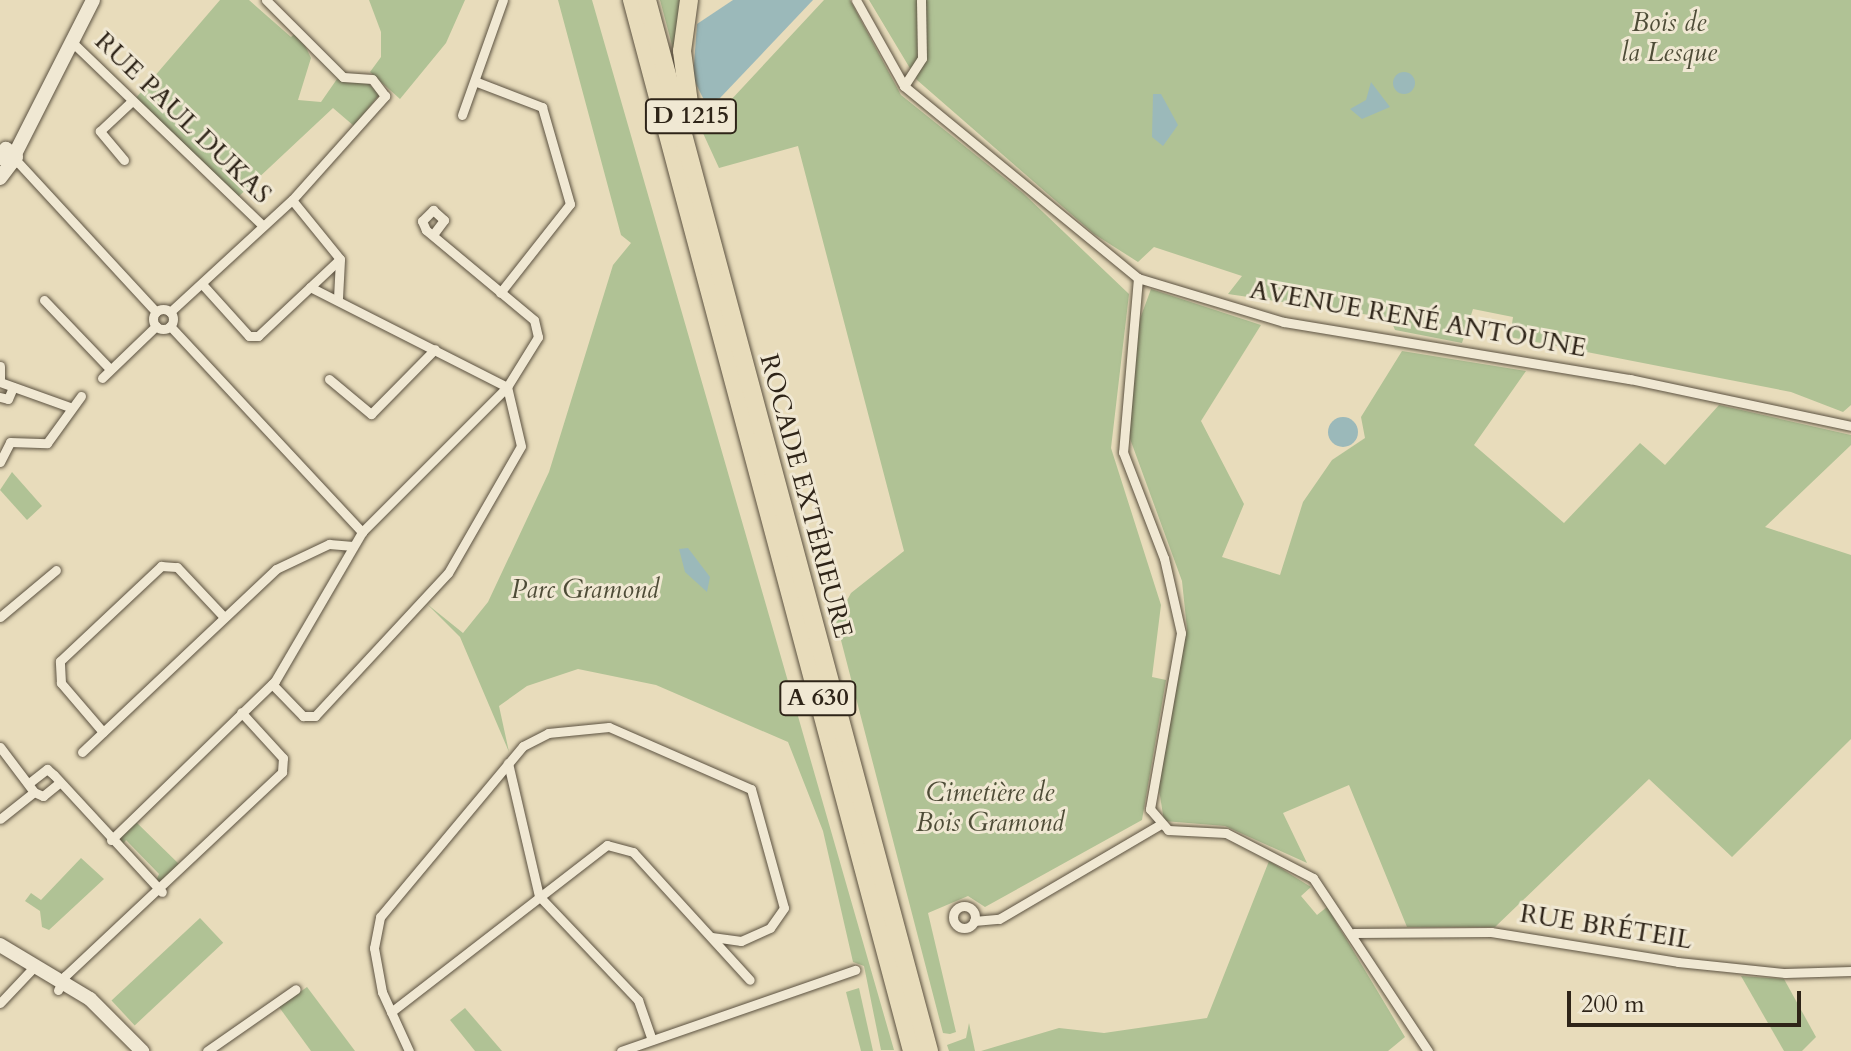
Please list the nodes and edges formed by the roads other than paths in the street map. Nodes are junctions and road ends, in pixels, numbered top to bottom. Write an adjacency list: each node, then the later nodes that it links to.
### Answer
1 (84, 0): 11 (main road)
2 (93, 0): 11 (main road)
3 (266, 0): 20 (street)
4 (503, 0): 12 (street)
5 (619, 0): 14 (highway)
6 (632, 0): 14 (highway, A 630)
7 (647, 0): 22 (highway, ROCADE EXTÉRIEURE / A 630)
8 (689, 0): 22 (highway, D 1215)
9 (856, 0): 13 (street, AVENUE RENÉ ANTOUNE)
10 (921, 0): 13 (street)
11 (68, 40): 15 (street, RUE PAUL DUKAS); 17 (main road)
12 (477, 82): 16 (street); 28 (street)
13 (904, 86): 25 (street, AVENUE RENÉ ANTOUNE)
14 (658, 96): 84 (highway, A 630)
15 (132, 101): 18 (street); 21 (street, RUE PAUL DUKAS)
16 (462, 115)
17 (9, 157): 19 (main road); 31 (street)
18 (124, 160)
19 (0, 178)
20 (292, 200): 21 (street); 24 (street)
21 (263, 226): 26 (street)
22 (709, 231): 85 (highway, ROCADE EXTÉRIEURE / A 630)
23 (435, 232): 28 (street)
24 (340, 259): 27 (street); 29 (street)
25 (1138, 278): 46 (street, AVENUE RENÉ ANTOUNE); 62 (street)
26 (202, 284): 27 (street); 32 (street)
27 (310, 287): 29 (street)
28 (500, 293): 42 (street)
29 (338, 298): 35 (street)
30 (44, 300): 37 (street)
31 (156, 312): 32 (street); 33 (street)
32 (170, 312): 34 (street)
33 (156, 326): 34 (street); 37 (street)
34 (170, 326): 48 (street)
35 (435, 349): 39 (street); 42 (street)
36 (0, 366): 40 (street)
37 (110, 369): 38 (street)
38 (102, 378)
39 (329, 379)
40 (0, 381): 41 (street)
41 (13, 387): 44 (street); 45 (street)
42 (507, 387): 48 (street); 53 (street)
43 (81, 396): 45 (street)
44 (0, 397)
45 (70, 407): 47 (street)
46 (1851, 426)
47 (0, 462)
48 (362, 532): 49 (street)
49 (353, 546): 51 (street); 53 (street)
50 (56, 570): 52 (street)
51 (223, 616): 55 (street); 55 (street)
52 (0, 617)
53 (272, 684): 54 (street)
54 (241, 712): 63 (street); 64 (street)
55 (103, 732): 57 (street)
56 (0, 747): 60 (street)
57 (82, 752)
58 (508, 763): 65 (street); 68 (street); 78 (street)
59 (59, 783): 60 (street); 60 (street); 63 (street)
60 (32, 788): 61 (street)
61 (0, 819)
62 (1159, 825): 66 (street); 67 (street)
63 (111, 840): 64 (street)
64 (162, 892): 75 (street)
65 (539, 896): 68 (street); 78 (street); 79 (street)
66 (974, 921)
67 (1354, 933): 73 (street, RUE BRÉTEIL); 86 (street)
68 (713, 937): 74 (street)
69 (0, 945): 72 (main road)
70 (0, 954): 72 (main road)
71 (855, 970): 79 (street)
72 (30, 971): 75 (main road); 77 (street)
73 (1851, 971)
74 (750, 980)
75 (60, 986): 80 (main road)
76 (296, 989): 81 (street)
77 (0, 1003)
78 (391, 1012): 82 (street)
79 (652, 1040): 83 (street)
80 (140, 1051)
81 (207, 1051)
82 (409, 1051)
83 (621, 1051)
84 (912, 1051)
85 (929, 1051)
86 (1428, 1051)

